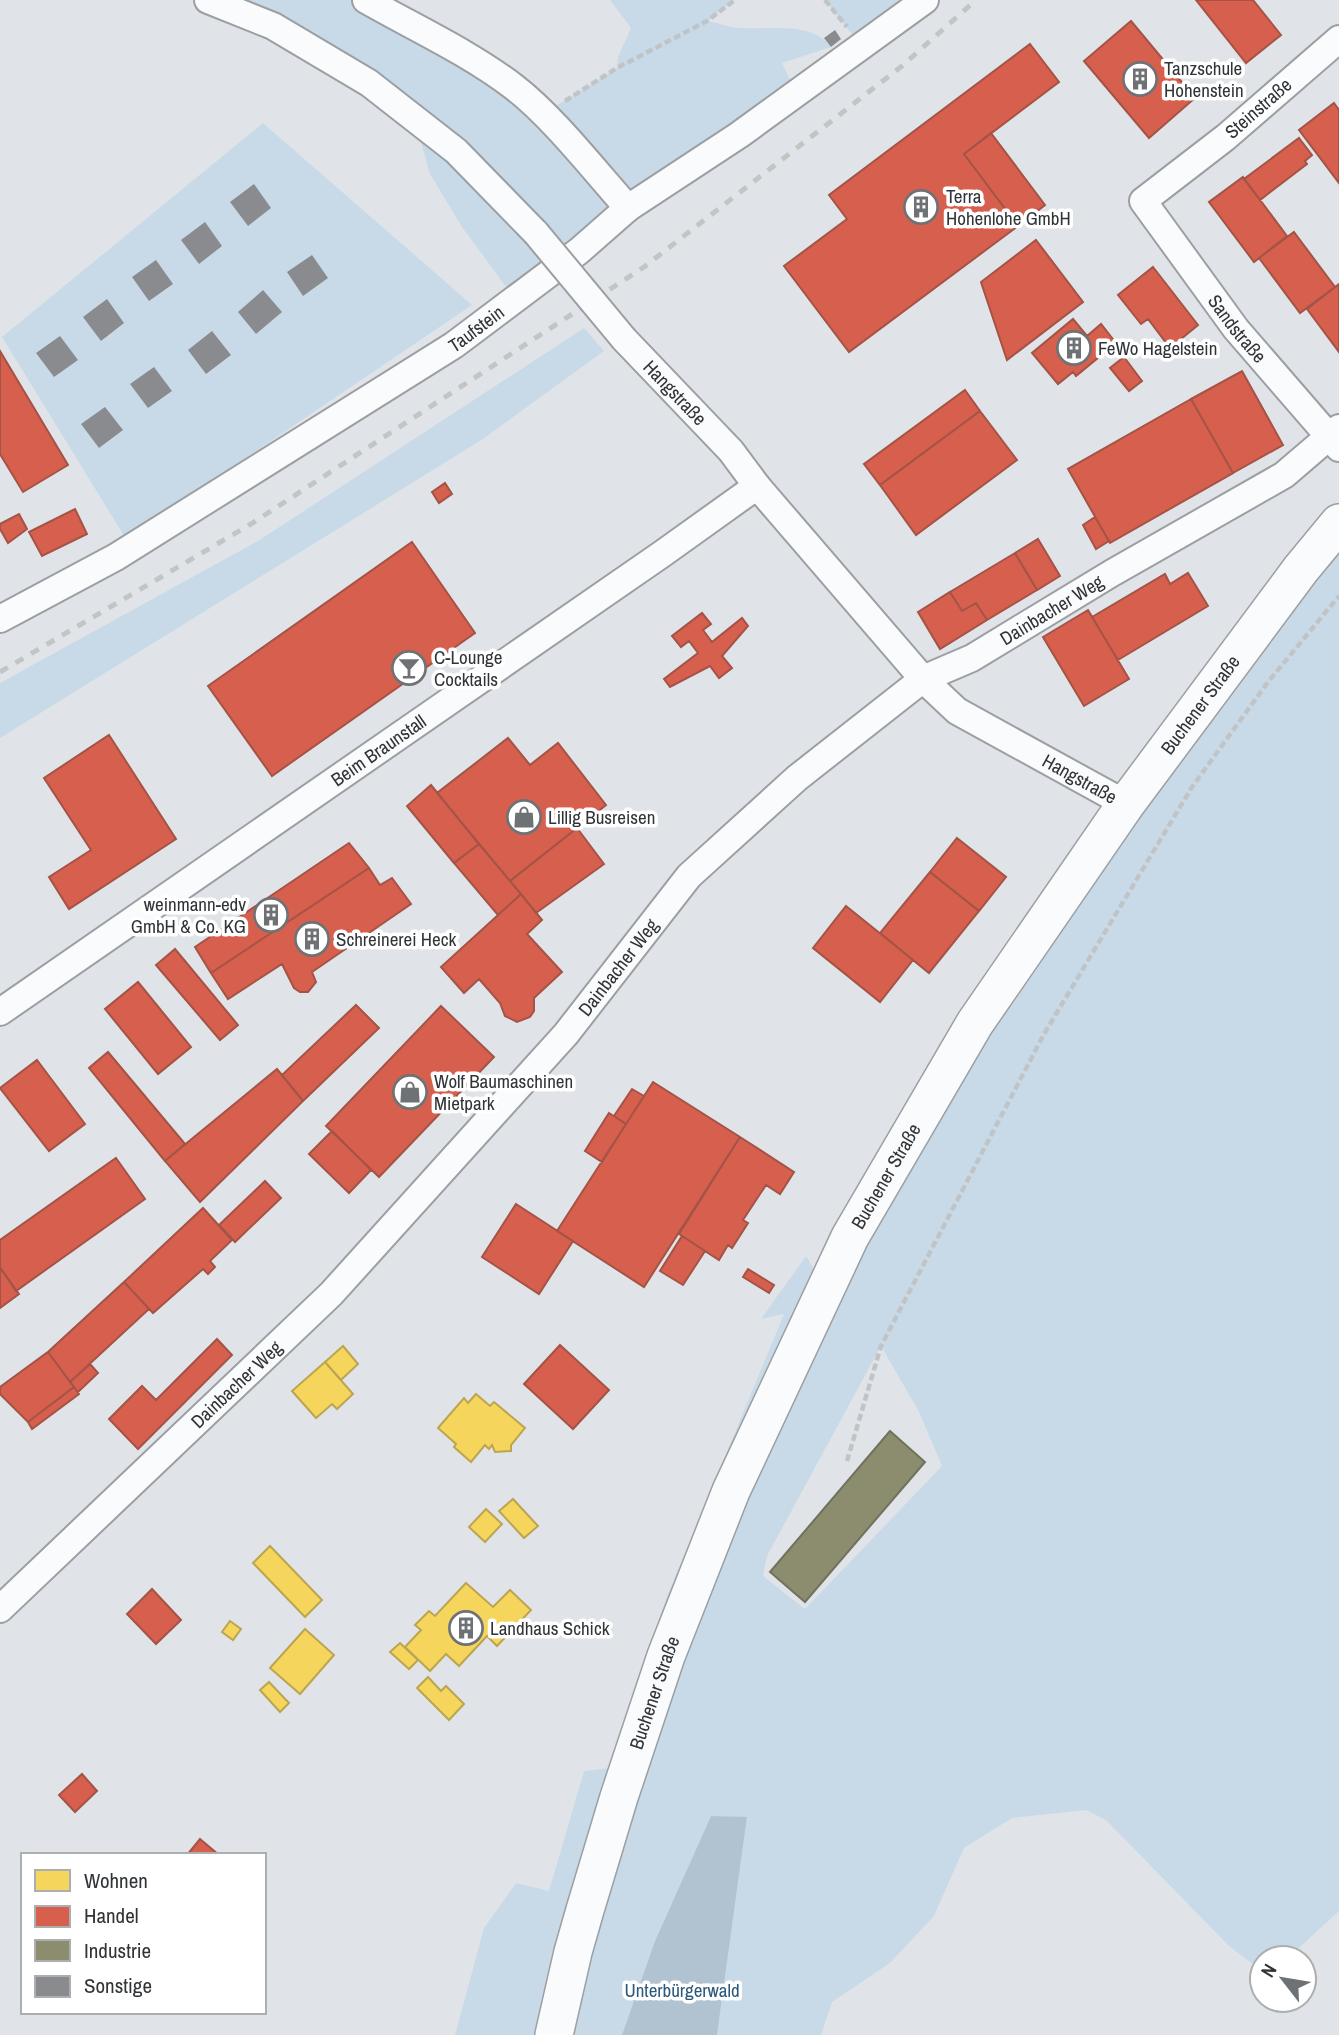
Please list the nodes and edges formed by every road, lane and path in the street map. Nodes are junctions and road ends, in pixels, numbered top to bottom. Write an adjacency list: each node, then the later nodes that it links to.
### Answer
1 (208, 0): 10 (street, Hangstraße, bridge)
2 (366, 0): 6 (street)
3 (735, 0): 6 (path)
4 (925, 0): 8 (street, Taufstein)
5 (1339, 39): 7 (street, Steinstraße)
6 (543, 114): 8 (street)
7 (1143, 201): 9 (street, Sandstraße)
8 (628, 208): 13 (street, Taufstein)
9 (1336, 439): 14 (street, Dainbacher Weg)
10 (757, 486): 14 (street, Hangstraße); 16 (street, Beim Braunstall)
11 (1339, 523): 15 (main road, Buchener Straße)
12 (1339, 596): 17 (path)
13 (0, 619)
14 (923, 679): 15 (street, Hangstraße); 18 (street, Dainbacher Weg)
15 (1126, 804): 19 (main road, Buchener Straße)
16 (0, 1013)
17 (847, 1461)
18 (0, 1609)
19 (554, 2035)

